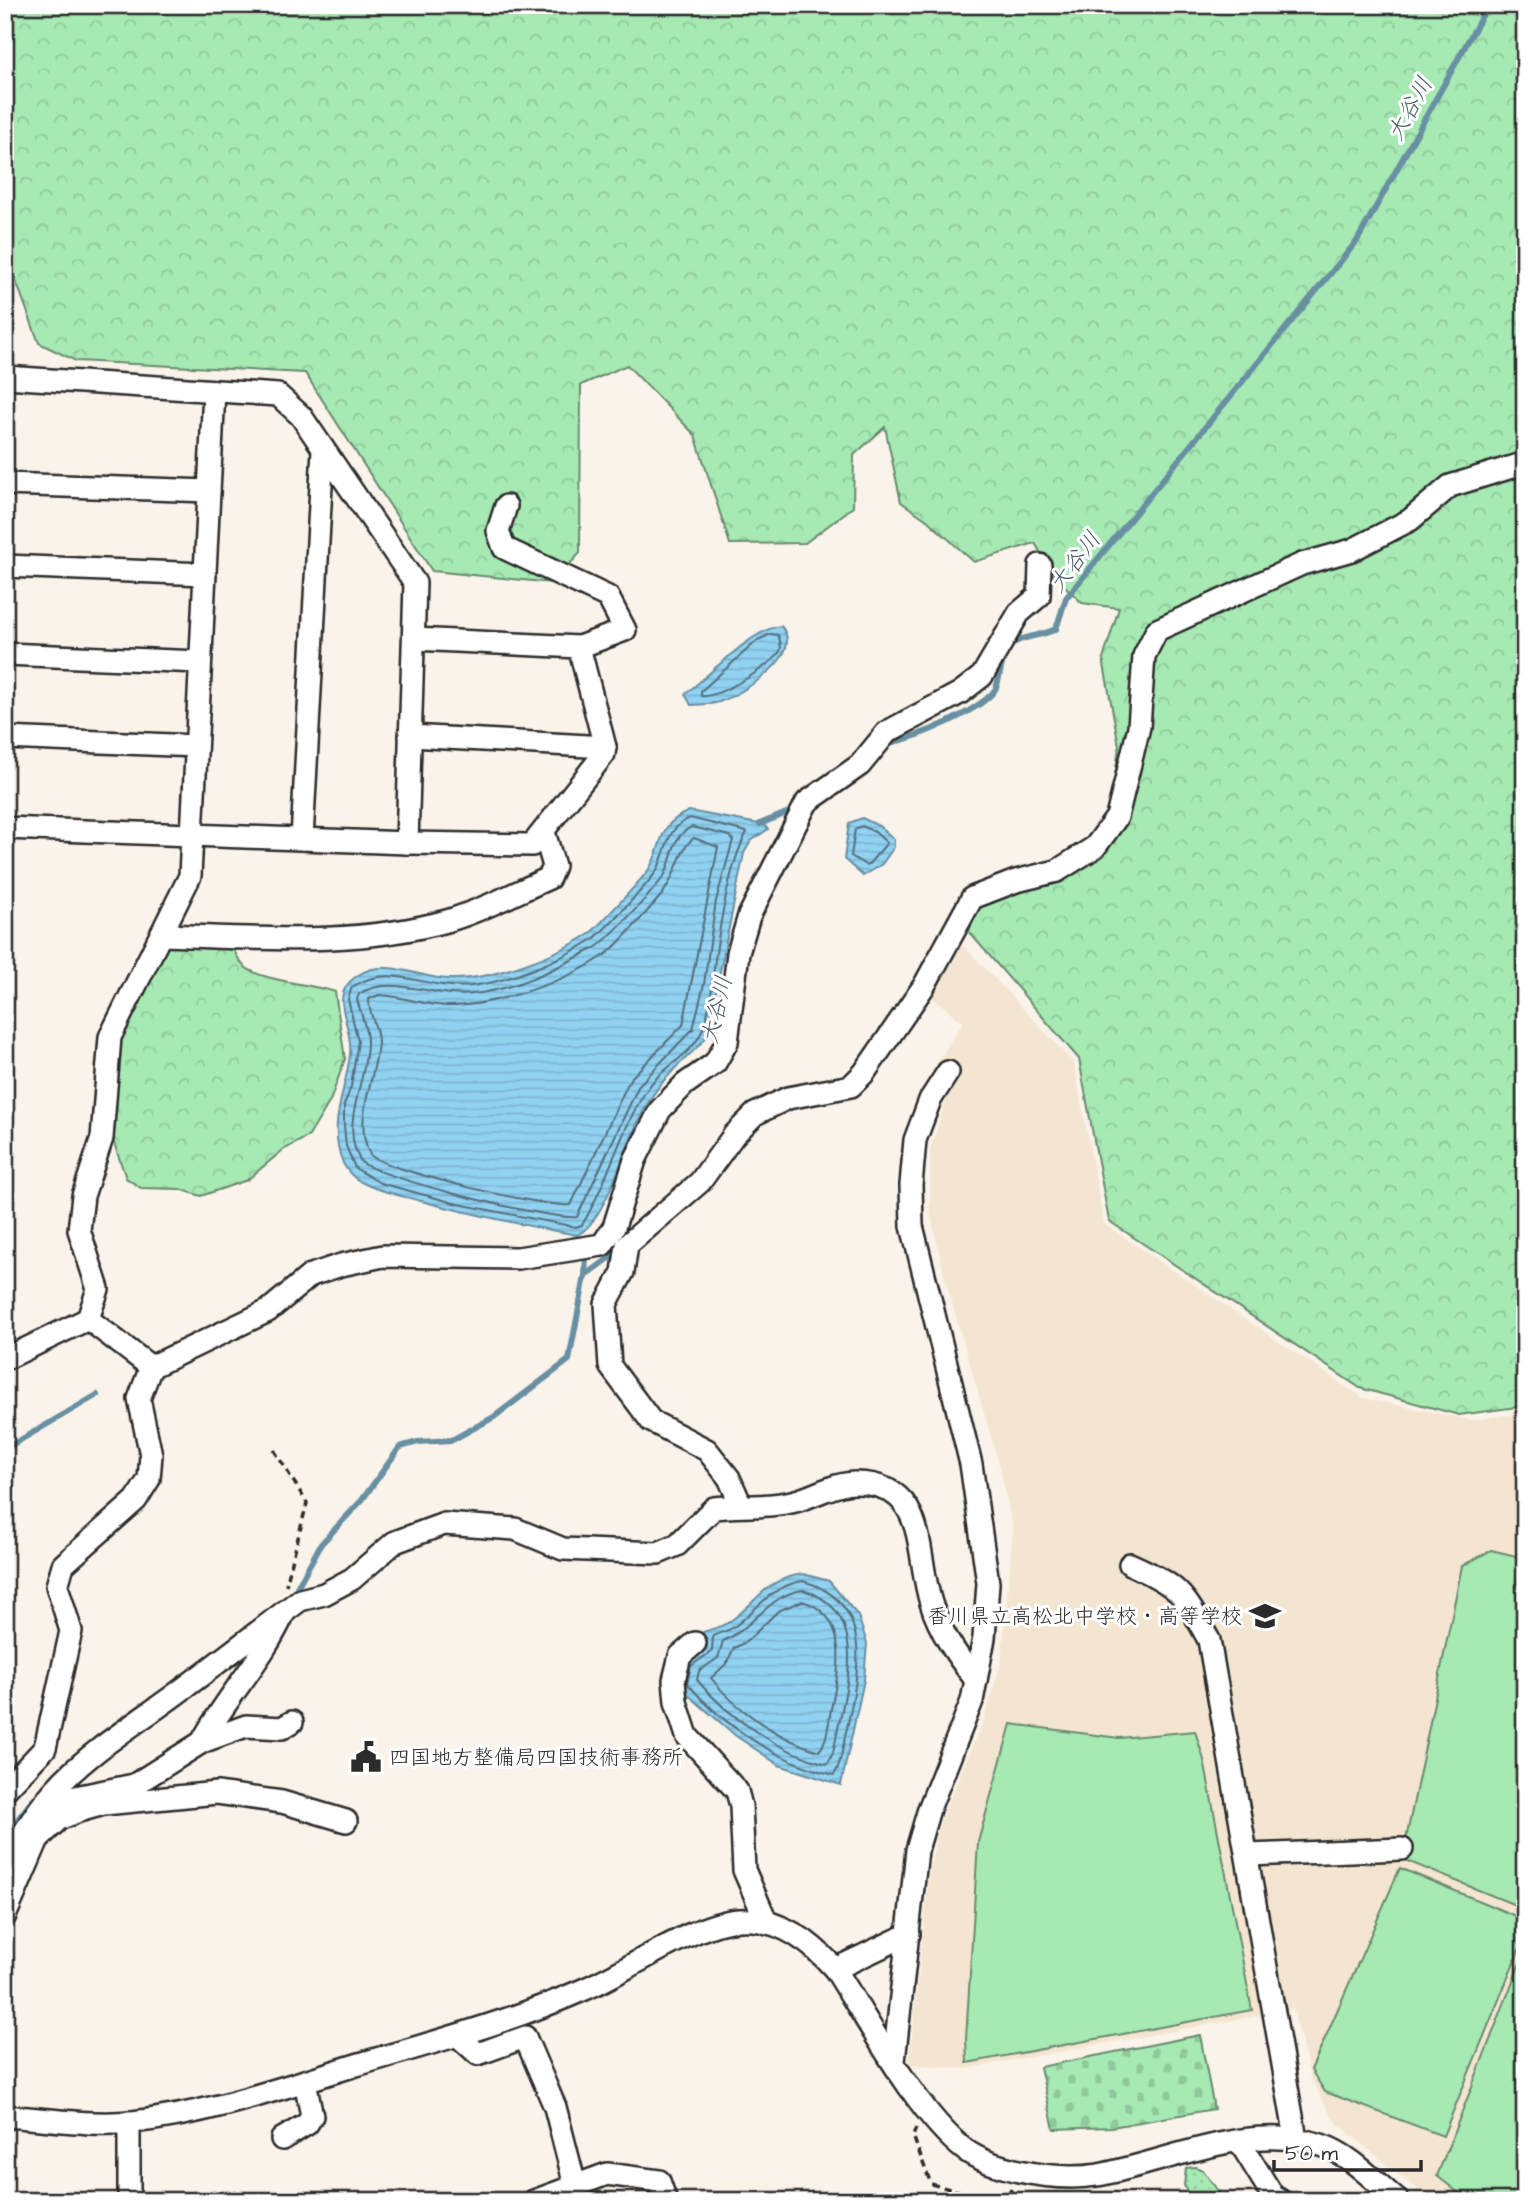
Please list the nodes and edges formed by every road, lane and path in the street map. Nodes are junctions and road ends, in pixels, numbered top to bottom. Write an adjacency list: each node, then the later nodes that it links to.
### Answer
1 (5, 377): 2 (street)
2 (214, 391): 3 (street); 6 (street)
3 (323, 449): 11 (street); 22 (street)
4 (1525, 463): 27 (street)
5 (5, 484): 6 (street)
6 (209, 491): 10 (street)
7 (506, 506): 12 (street)
8 (1040, 565): 26 (street)
9 (5, 566): 10 (street)
10 (205, 574): 14 (street)
11 (414, 639): 12 (street); 15 (street)
12 (579, 648): 18 (street)
13 (5, 654): 14 (street)
14 (200, 662): 17 (street)
15 (410, 736): 18 (street); 23 (street)
16 (5, 738): 17 (street)
17 (196, 746): 21 (street)
18 (605, 747): 20 (street)
19 (5, 828): 21 (street)
20 (544, 832): 23 (street); 24 (street)
21 (192, 835): 22 (street); 24 (street)
22 (302, 839): 23 (street)
23 (407, 843)
24 (160, 935): 28 (street)
25 (948, 1072): 36 (street)
26 (602, 1245): 27 (street); 30 (street)
27 (627, 1245): 32 (street)
28 (88, 1319): 29 (street); 30 (street)
29 (5, 1359)
30 (151, 1367): 39 (street)
31 (274, 1450): 34 (path)
32 (741, 1505): 34 (street); 36 (street)
33 (1130, 1564): 43 (street)
34 (285, 1612): 38 (street); 40 (street)
35 (695, 1643): 46 (street)
36 (976, 1680): 47 (street)
37 (292, 1722): 38 (street)
38 (202, 1742): 40 (street)
39 (5, 1790)
40 (33, 1816): 44 (street)
41 (346, 1821): 44 (street)
42 (1402, 1849): 43 (street)
43 (1248, 1855): 56 (street)
44 (10, 1878): 45 (street)
45 (5, 1916)
46 (767, 1923): 48 (street); 49 (street)
47 (909, 1934): 48 (street); 50 (street)
48 (835, 1969): 50 (street)
49 (458, 2036): 51 (street); 58 (street)
50 (894, 2061): 57 (street)
51 (305, 2081): 53 (street); 55 (street)
52 (5, 2116): 53 (street)
53 (129, 2122): 60 (street)
54 (922, 2123): 63 (path)
55 (282, 2139)
56 (1296, 2139): 57 (street); 64 (street)
57 (1239, 2141): 59 (street)
58 (575, 2185): 61 (street); 62 (street)
59 (1280, 2200)
60 (129, 2201)
61 (534, 2201)
62 (666, 2201)
63 (995, 2201)
64 (1398, 2201)

